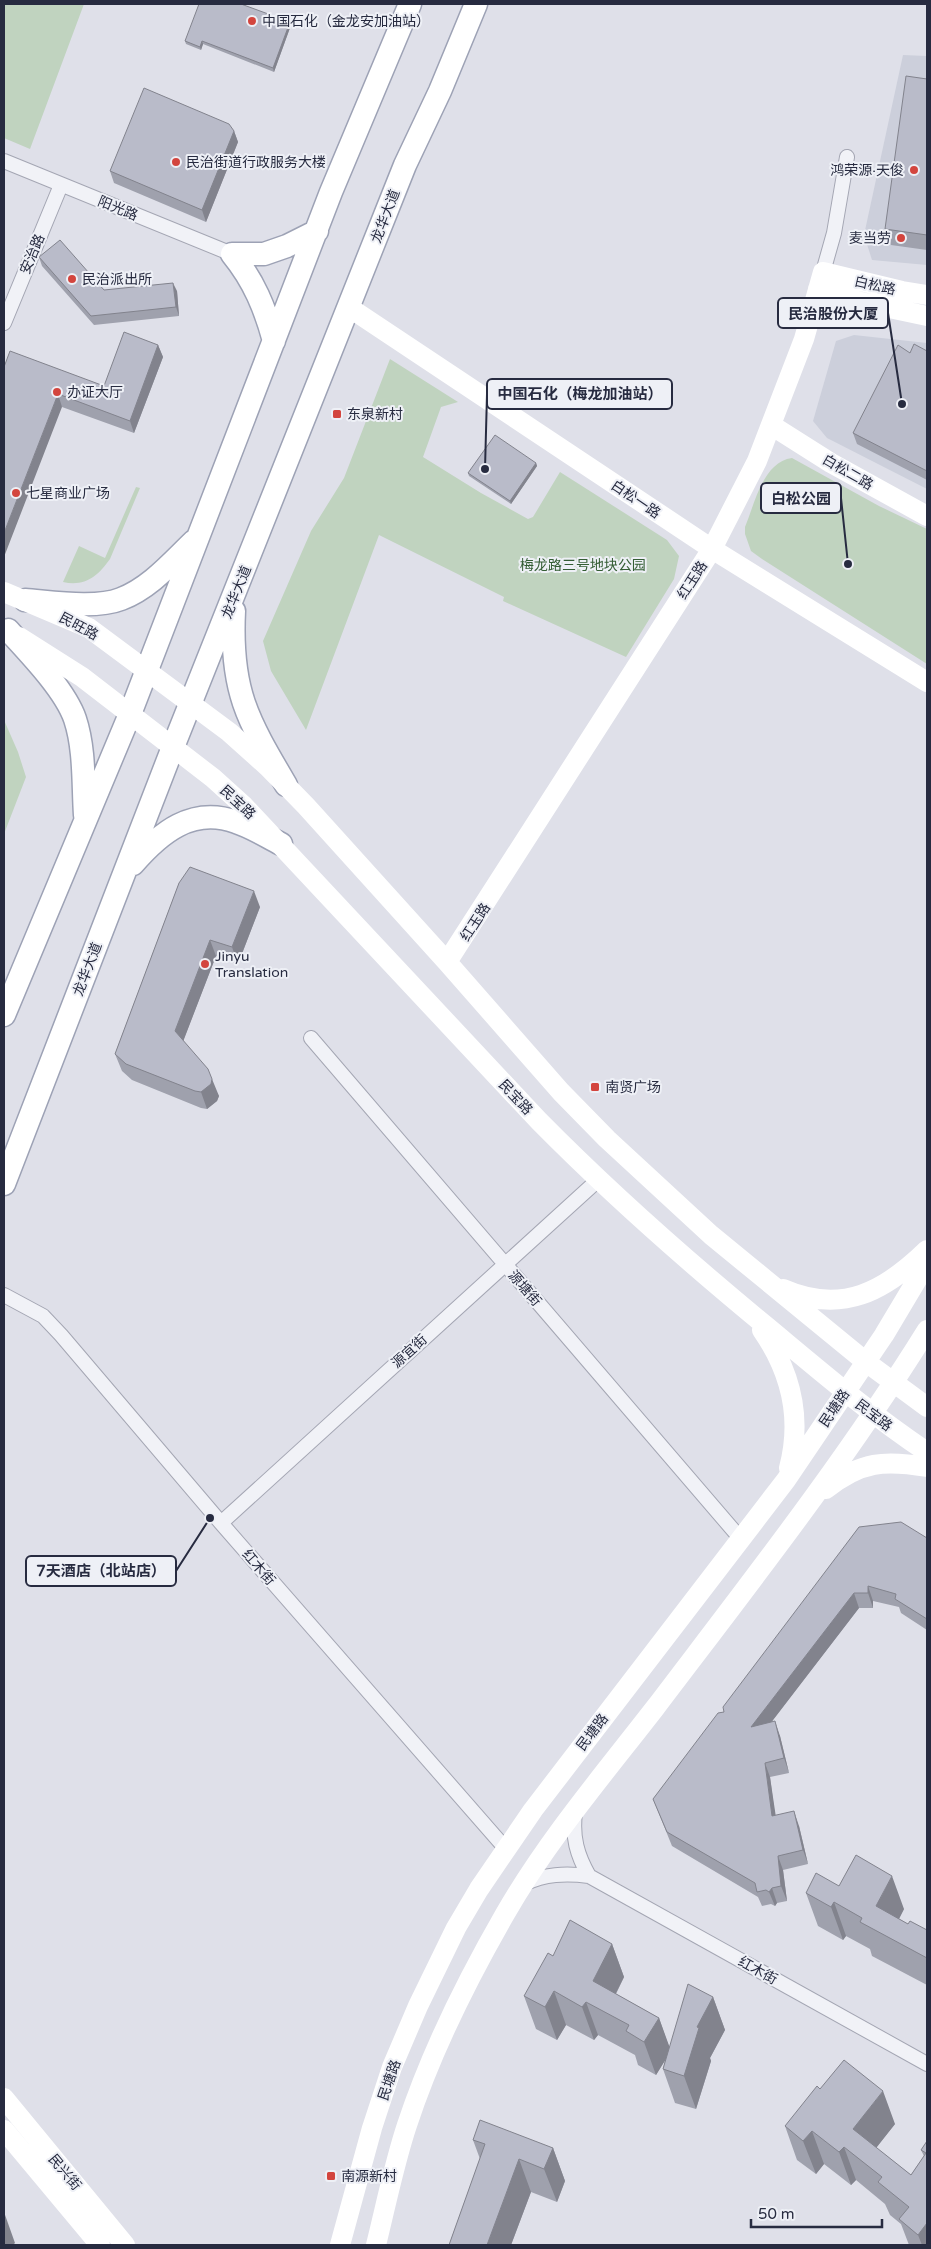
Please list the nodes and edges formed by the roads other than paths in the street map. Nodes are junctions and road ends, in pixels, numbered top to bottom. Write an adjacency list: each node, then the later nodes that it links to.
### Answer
1 (410, 4): 6 (main road)
2 (476, 4): 10 (main road, 龙华大道)
3 (847, 157): 8 (street, 红玉路)
4 (4, 161): 5 (street, 阳光路)
5 (61, 185): 7 (street, 阳光路); 12 (street, 安治路)
6 (317, 230): 7 (main road); 13 (main road)
7 (232, 254): 13 (main road)
8 (821, 281): 9 (main road, 白松路); 11 (main road, 白松路); 14 (main road, 红玉路)
9 (927, 295)
10 (350, 308): 17 (main road, 白松一路); 19 (main road, 龙华大道)
11 (927, 316)
12 (4, 323)
13 (274, 341): 16 (main road)
14 (771, 425): 15 (main road, 白松二路); 17 (main road, 红玉路)
15 (927, 516)
16 (198, 537): 20 (main road); 22 (main road)
17 (712, 549): 23 (main road, 白松一路); 31 (main road, 红玉路)
18 (4, 592): 20 (main road, 民旺路)
19 (235, 596): 24 (main road, 龙华大道); 27 (main road)
20 (25, 600): 22 (main road, 民旺路)
21 (6, 630): 25 (main road); 28 (main road)
22 (147, 672): 24 (main road); 25 (main road)
23 (927, 682)
24 (191, 705): 26 (main road, 龙华大道); 27 (main road)
25 (130, 714): 26 (main road, 民宝路); 28 (main road)
26 (173, 747): 29 (main road, 民宝路); 30 (main road, 龙华大道)
27 (286, 785): 31 (main road)
28 (85, 822): 32 (main road)
29 (281, 844): 30 (main road); 34 (main road, 民宝路)
30 (123, 876): 35 (main road, 龙华大道)
31 (448, 962): 39 (main road)
32 (4, 1015)
33 (311, 1038): 38 (street, 源塘街)
34 (598, 1180): 38 (street, 源宜街); 41 (main road, 民宝路)
35 (4, 1184)
36 (927, 1250): 39 (main road)
37 (927, 1263): 43 (main road, 民塘路)
38 (505, 1264): 52 (street, 源宜街); 53 (street, 源塘街)
39 (770, 1284): 43 (main road)
40 (4, 1295): 52 (street, 红木街)
41 (751, 1314): 45 (main road, 民宝路); 50 (main road)
42 (927, 1330): 44 (main road)
43 (866, 1362): 44 (main road); 45 (main road, 民塘路)
44 (894, 1383): 46 (main road); 47 (main road)
45 (844, 1393): 47 (main road, 民宝路); 50 (main road, 民塘路)
46 (927, 1407)
47 (872, 1414): 48 (main road, 民宝路); 51 (main road)
48 (927, 1452)
49 (927, 1467): 51 (main road)
50 (786, 1480): 53 (main road, 民塘路)
51 (813, 1500): 54 (main road)
52 (221, 1523): 55 (street, 红木街)
53 (740, 1538): 55 (main road, 民塘路)
54 (575, 1811): 56 (street); 57 (main road)
55 (506, 1849): 63 (main road, 民塘路)
56 (589, 1876): 57 (street, 红木街); 58 (street, 红木街)
57 (522, 1885): 64 (main road)
58 (927, 2064)
59 (4, 2098): 62 (main road, 民兴街)
60 (4, 2130): 61 (main road, 民兴街)
61 (100, 2245)
62 (126, 2245)
63 (340, 2245)
64 (376, 2245)

